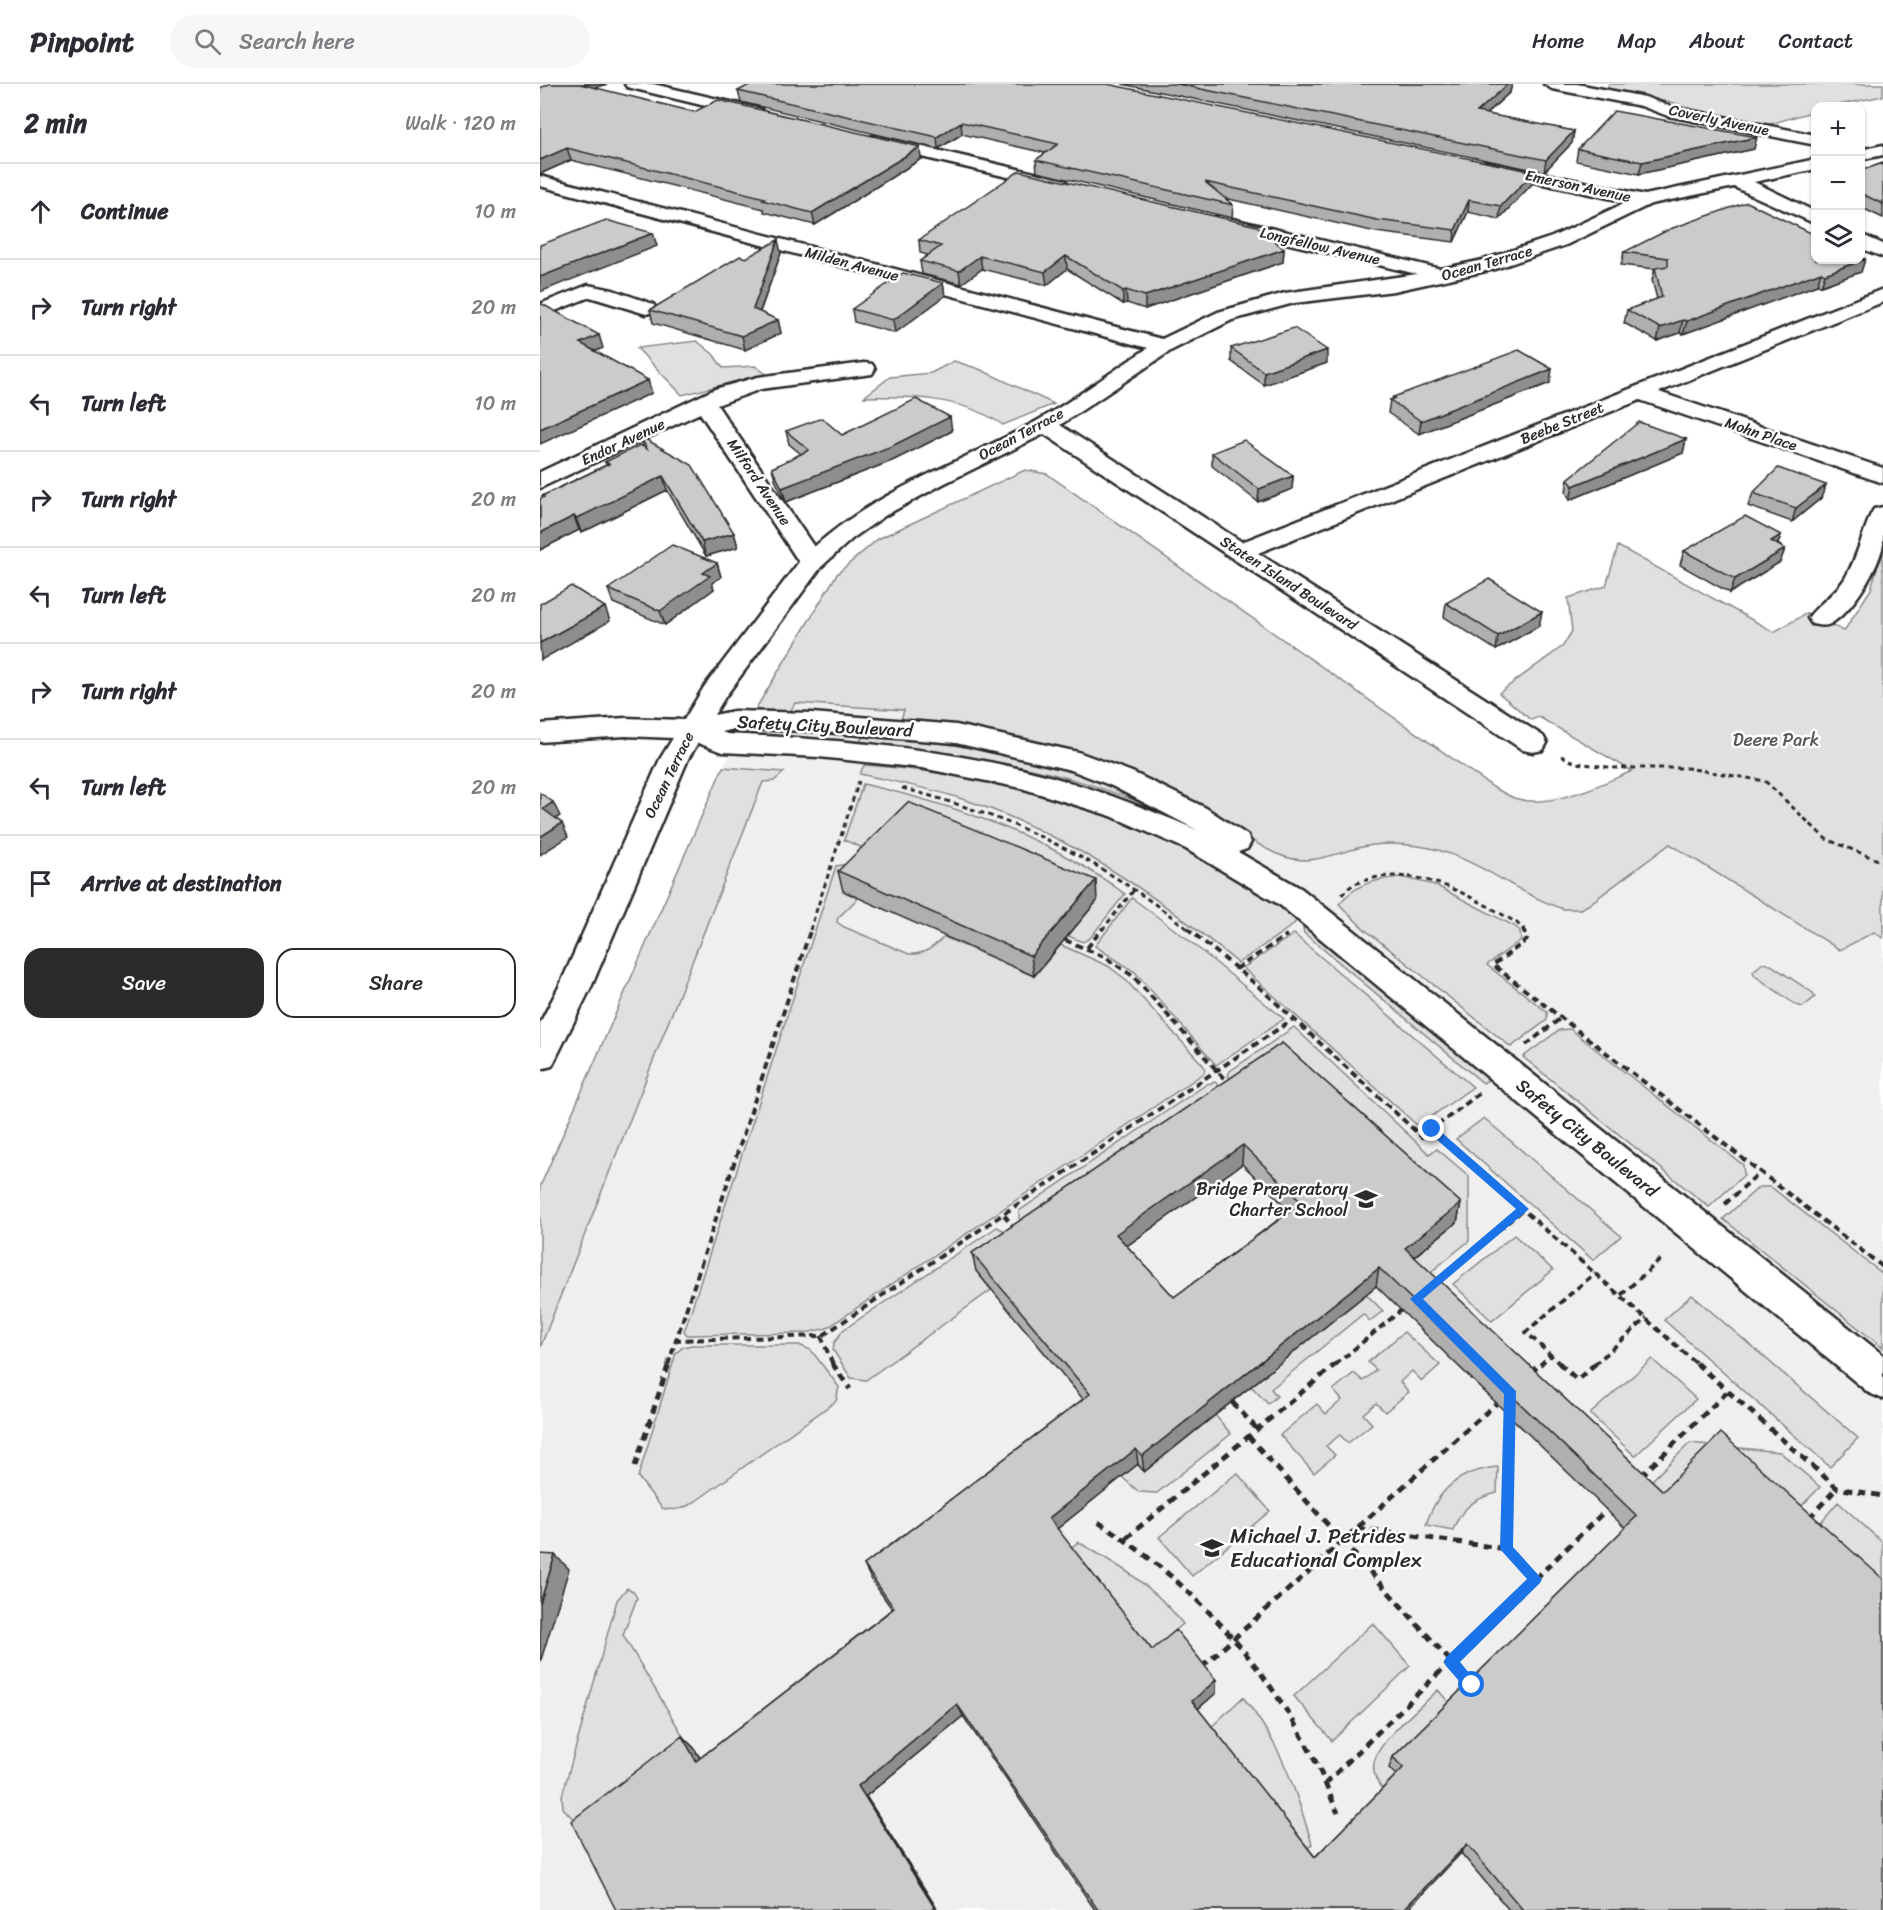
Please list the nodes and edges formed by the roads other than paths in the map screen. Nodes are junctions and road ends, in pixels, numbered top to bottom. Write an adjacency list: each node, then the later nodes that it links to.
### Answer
1 (633, 84): 3 (street)
2 (1552, 84): 5 (street, Coverly Avenue)
3 (773, 117)
4 (854, 136): 10 (street)
5 (1811, 139)
6 (1467, 163): 11 (street, Emerson Avenue)
7 (1811, 165): 9 (street, Ocean Terrace)
8 (540, 181): 20 (street, Milden Avenue)
9 (1737, 181): 11 (street, Ocean Terrace); 12 (street)
10 (1076, 188)
11 (1646, 201): 16 (street, Ocean Terrace)
12 (1811, 217)
13 (1204, 219): 16 (street, Longfellow Avenue)
14 (1865, 242): 15 (street)
15 (1883, 250)
16 (1446, 276): 20 (street, Ocean Terrace)
17 (1883, 295): 22 (street, Beebe Street)
18 (646, 308): 19 (street)
19 (540, 311)
20 (1165, 346): 24 (street, Ocean Terrace)
21 (864, 369): 23 (street)
22 (1638, 392): 25 (street, Mohn Place); 28 (street, Beebe Street)
23 (705, 404): 26 (street, Endor Avenue); 29 (street, Milford Avenue)
24 (1045, 425): 28 (street, Staten Island Boulevard); 29 (street, Ocean Terrace)
25 (1883, 476)
26 (540, 481)
27 (1883, 513): 30 (street)
28 (1241, 551): 33 (street, Staten Island Boulevard)
29 (812, 562): 31 (street, Ocean Terrace)
30 (1821, 618)
31 (692, 729): 32 (street); 34 (street, Ocean Terrace); 35 (street, Safety City Boulevard)
32 (540, 733)
33 (1533, 743)
34 (540, 1056)
35 (1883, 1380)

